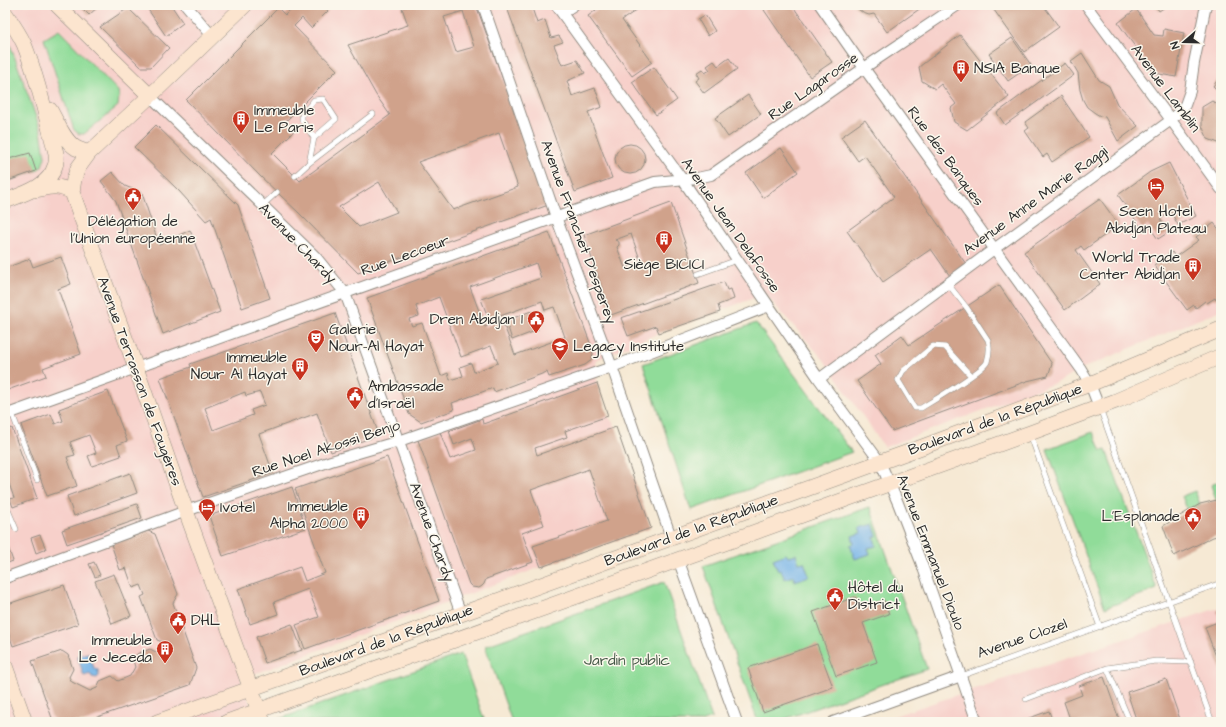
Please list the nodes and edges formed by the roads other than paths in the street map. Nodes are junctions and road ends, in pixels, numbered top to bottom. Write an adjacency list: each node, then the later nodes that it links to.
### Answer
1 (57, 5): 15 (main road, Avenue Chardy)
2 (186, 5): 12 (street)
3 (245, 5): 12 (main road)
4 (483, 5): 29 (street, Avenue Franchet D'esperey)
5 (574, 5): 10 (street)
6 (820, 5): 13 (street, Rue des Banques)
7 (958, 5): 13 (street, Rue Lagarosse)
8 (1086, 5): 17 (street, Avenue Lamblin)
9 (1206, 5): 17 (street, Avenue Anne Marie Raggi)
10 (559, 9): 22 (street, Avenue Jean Delafosse)
11 (5, 13): 14 (main road)
12 (212, 37): 15 (main road)
13 (864, 68): 22 (street, Rue Lagarosse); 30 (street, Rue des Banques)
14 (37, 84): 19 (main road); 24 (main road)
15 (150, 96): 19 (main road); 28 (street, Avenue Chardy)
16 (373, 114): 20 (lane)
17 (1171, 120): 23 (street, Avenue Lamblin); 30 (street, Avenue Anne Marie Raggi)
18 (314, 138): 18 (lane); 20 (lane)
19 (89, 153): 25 (main road)
20 (309, 163): 21 (lane)
21 (295, 176)
22 (682, 179): 29 (street, Rue Lecoeur); 31 (street, Avenue Jean Delafosse)
23 (1221, 189)
24 (31, 191): 25 (main road); 27 (main road)
25 (72, 192): 39 (main road, Avenue Terrasson de Fougères)
26 (277, 192): 28 (lane)
27 (5, 201)
28 (263, 205): 34 (street, Avenue Chardy)
29 (556, 217): 34 (street, Rue Lecoeur); 38 (street, Avenue Franchet D'esperey)
30 (994, 248): 33 (street, Avenue Anne Marie Raggi); 42 (street, Rue des Banques)
31 (737, 260): 32 (lane); 35 (street, Avenue Jean Delafosse)
32 (698, 274)
33 (948, 284): 40 (lane); 41 (street, Avenue Anne Marie Raggi)
34 (345, 293): 39 (street, Rue Lecoeur); 46 (street, Avenue Chardy)
35 (769, 306): 38 (street, Rue Noel Akossi Benjo); 41 (street, Avenue Jean Delafosse)
36 (1221, 329): 42 (main road, Boulevard de la République)
37 (1221, 356): 43 (main road, Boulevard de la République)
38 (612, 366): 46 (street, Rue Noel Akossi Benjo); 53 (street, Avenue Franchet D'esperey)
39 (136, 368): 44 (street, Rue Lecoeur); 51 (main road, Avenue Terrasson de Fougères)
40 (971, 376): 40 (lane)
41 (820, 379): 47 (street, Avenue Jean Delafosse)
42 (1090, 384): 43 (street, Rue des Banques); 47 (main road, Boulevard de la République)
43 (1099, 407): 45 (main road, Boulevard de la République); 57 (lane)
44 (8, 414): 48 (lane)
45 (1030, 433): 49 (main road, Boulevard de la République); 59 (lane)
46 (399, 441): 51 (street, Rue Noel Akossi Benjo); 58 (street, Avenue Chardy)
47 (880, 462): 49 (street, Avenue Emmanuel Dioulo); 53 (main road, Boulevard de la République)
48 (37, 480)
49 (889, 483): 54 (main road, Boulevard de la République); 63 (street, Avenue Emmanuel Dioulo)
50 (5, 503): 52 (lane)
51 (186, 511): 55 (street, Rue Noel Akossi Benjo); 64 (main road, Avenue Terrasson de Fougères)
52 (16, 529)
53 (671, 537): 54 (main road); 58 (main road, Boulevard de la République)
54 (678, 559): 66 (main road, Boulevard de la République); 70 (street)
55 (5, 578)
56 (1221, 583): 57 (lane, Avenue Clozel)
57 (1169, 601): 59 (lane, Avenue Clozel); 60 (lane)
58 (461, 614): 64 (main road, Boulevard de la République)
59 (1100, 627): 63 (lane, Avenue Clozel)
60 (1191, 662): 62 (lane); 74 (lane)
61 (5, 666): 67 (main road)
62 (1107, 668): 65 (lane); 73 (lane)
63 (961, 676): 71 (street, Avenue Clozel); 72 (street, Avenue Emmanuel Dioulo)
64 (250, 688): 66 (main road, Avenue Terrasson de Fougères); 68 (main road, Boulevard de la République)
65 (1026, 699)
66 (261, 716): 69 (main road, Boulevard de la République)
67 (25, 722)
68 (157, 722)
69 (227, 722)
70 (737, 722)
71 (833, 722)
72 (977, 722)
73 (1130, 722)
74 (1212, 722)

